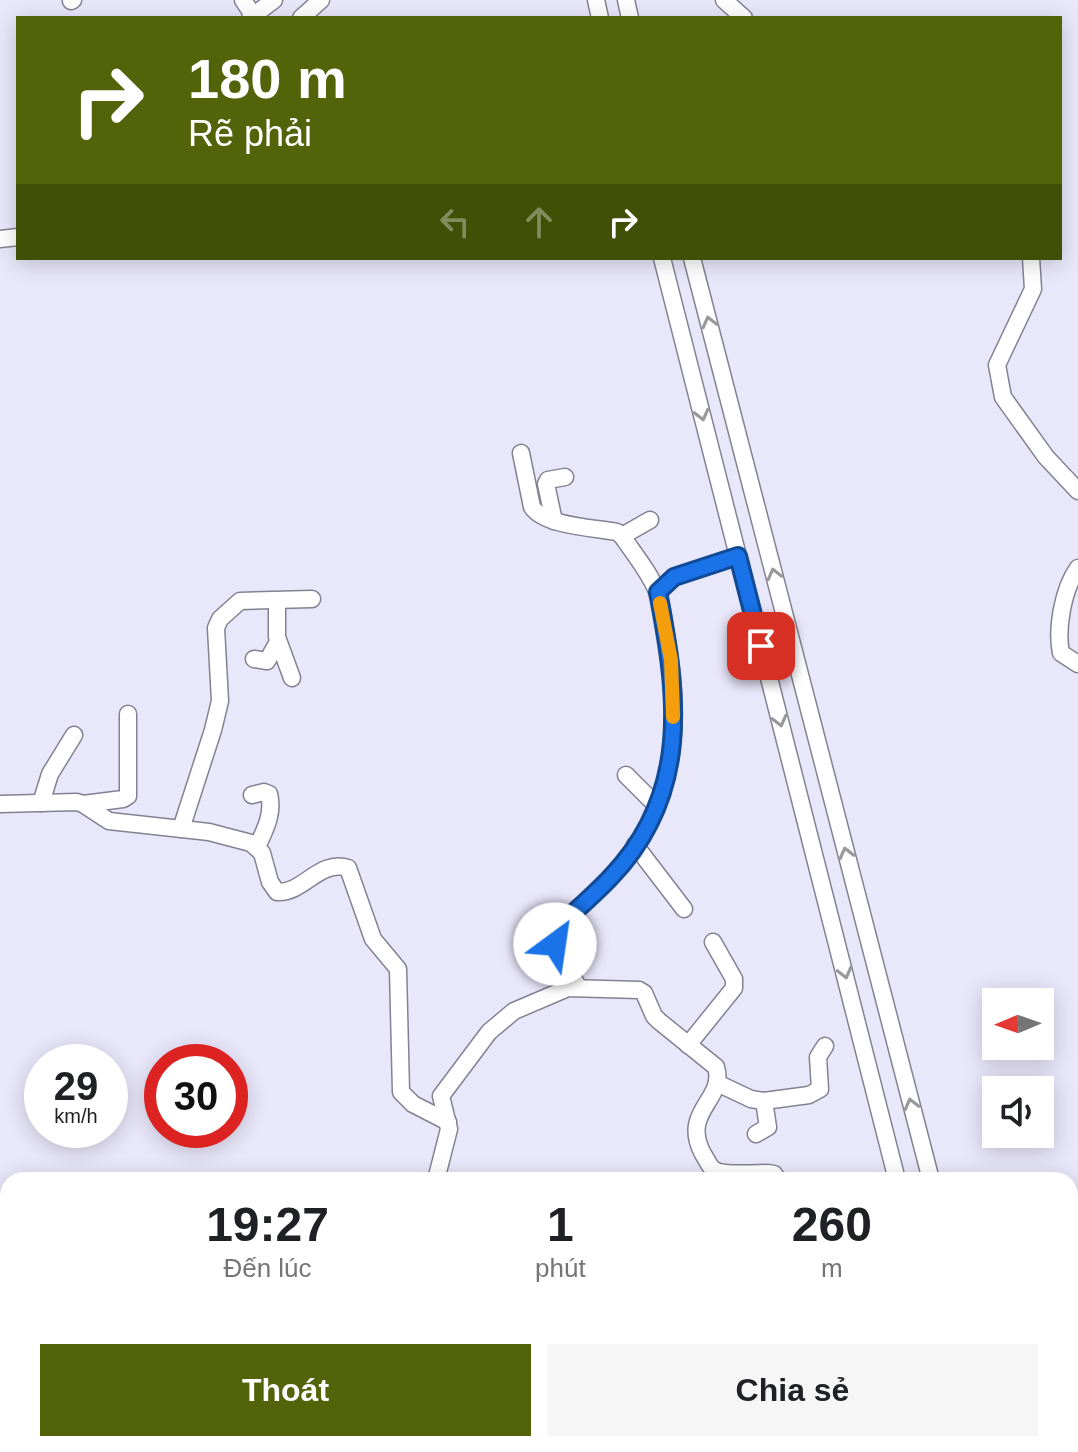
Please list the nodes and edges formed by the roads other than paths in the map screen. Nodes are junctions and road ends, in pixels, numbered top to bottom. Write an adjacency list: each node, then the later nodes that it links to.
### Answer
1 (274, 0): 4 (street)
2 (321, 0): 5 (street)
3 (724, 0): 6 (street)
4 (252, 16)
5 (303, 16)
6 (742, 16)
7 (663, 260): 16 (street, one-way to 16)
8 (693, 260): 48 (street, one-way to 8)
9 (1031, 260): 12 (street)
10 (521, 453): 14 (street)
11 (565, 477): 14 (street)
12 (1078, 491)
13 (650, 520): 15 (street)
14 (554, 521): 15 (street)
15 (622, 536): 18 (street)
16 (738, 556): 18 (street); 47 (street, one-way to 47)
17 (1078, 568): 23 (street)
18 (658, 592): 32 (street)
19 (312, 599): 20 (street)
20 (277, 602): 21 (street); 33 (street)
21 (278, 642): 22 (street); 24 (street)
22 (254, 659)
23 (1078, 664)
24 (292, 678)
25 (128, 714): 31 (street)
26 (74, 735): 29 (street)
27 (626, 775): 32 (street)
28 (252, 795): 35 (street)
29 (41, 803): 30 (street); 31 (street)
30 (0, 804)
31 (83, 804): 33 (street)
32 (657, 806): 34 (street)
33 (181, 829): 35 (street)
34 (635, 845): 36 (street); 38 (street)
35 (257, 847): 43 (street)
36 (684, 909)
37 (713, 942): 39 (street)
38 (578, 987): 39 (street); 43 (street)
39 (688, 1045): 41 (street)
40 (825, 1046): 42 (street)
41 (717, 1083): 42 (street); 46 (street)
42 (764, 1101): 44 (street)
43 (448, 1122): 45 (street)
44 (756, 1134)
45 (438, 1172)
46 (720, 1172)
47 (895, 1172)
48 (929, 1172)

